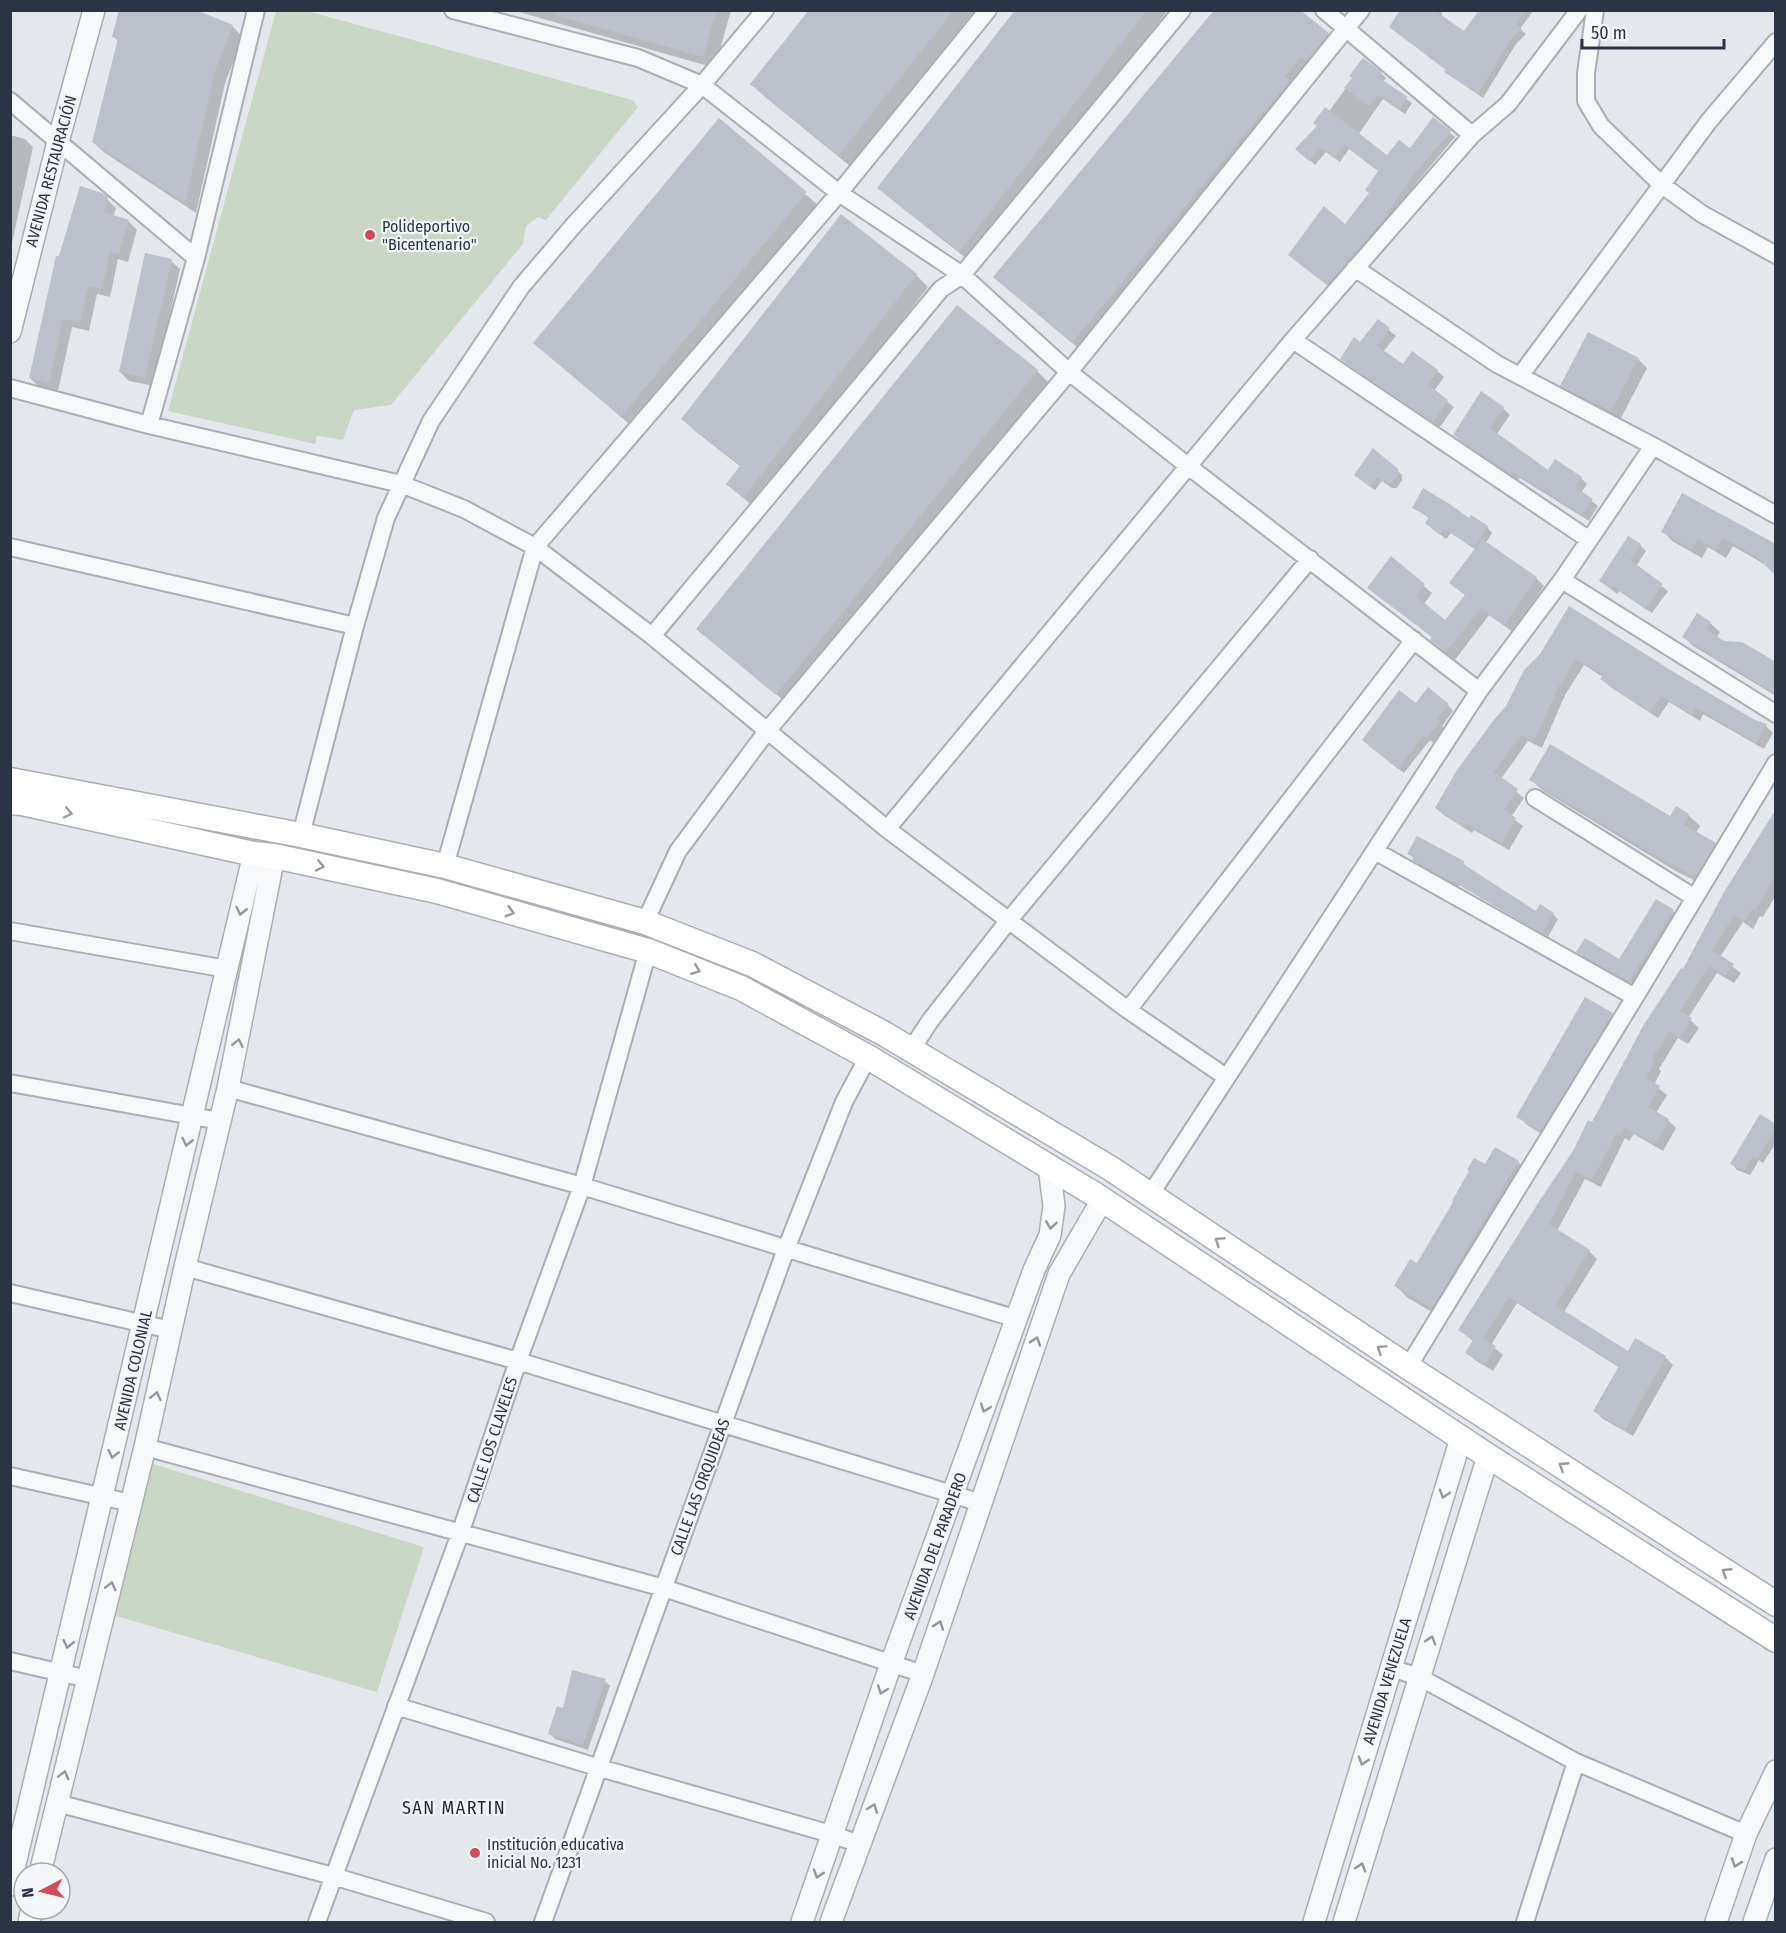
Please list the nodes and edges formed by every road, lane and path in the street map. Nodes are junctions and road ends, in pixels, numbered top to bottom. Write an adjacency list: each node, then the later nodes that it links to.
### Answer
1 (94, 10): 16 (street, AVENIDA RESTAURACIÓN)
2 (256, 10): 20 (street)
3 (453, 10): 13 (street)
4 (765, 10): 13 (street)
5 (988, 10): 18 (street)
6 (1182, 10): 22 (street)
7 (1324, 10): 11 (street)
8 (1361, 10): 11 (street)
9 (1579, 10): 15 (street)
10 (1595, 10): 17 (street)
11 (1346, 29): 15 (street); 25 (street)
12 (1776, 42): 17 (street)
13 (702, 85): 18 (street); 31 (street)
14 (10, 101): 16 (street)
15 (1472, 135): 21 (street)
16 (58, 142): 20 (street); 23 (street, AVENIDA RESTAURACIÓN)
17 (1662, 185): 19 (street); 26 (street)
18 (839, 193): 22 (street); 35 (street)
19 (1776, 255)
20 (196, 258): 28 (street)
21 (1355, 268): 24 (street); 26 (street)
22 (962, 274): 25 (street); 39 (street)
23 (10, 332)
24 (1293, 340): 30 (street); 33 (street)
25 (1070, 372): 30 (street); 43 (street)
26 (1520, 376): 29 (street)
27 (10, 388): 28 (street)
28 (149, 425): 31 (street)
29 (1653, 446): 32 (street); 33 (street)
30 (1188, 466): 36 (street); 48 (street)
31 (401, 484): 35 (street); 38 (street)
32 (1775, 512)
33 (1588, 539): 37 (street)
34 (10, 547): 38 (street)
35 (535, 547): 39 (street); 52 (street)
36 (1310, 560): 40 (street); 54 (street)
37 (1562, 580): 41 (street); 42 (street)
38 (355, 626): 49 (street)
39 (652, 636): 43 (street)
40 (1414, 640): 41 (street); 60 (street)
41 (1479, 691): 50 (street)
42 (1776, 714)
43 (767, 731): 48 (street); 55 (street)
44 (1776, 763): 53 (street)
45 (10, 780): 49 (main road)
46 (1535, 798): 53 (street)
47 (10, 802): 51 (main road, one-way to 51)
48 (887, 829): 54 (street)
49 (301, 836): 52 (main road)
50 (1375, 851): 59 (street); 63 (street)
51 (264, 855): 57 (main road, one-way to 57); 58 (street, AVENIDA COLONIAL, one-way to 58); 65 (street, one-way to 51)
52 (445, 866): 55 (main road)
53 (1695, 898): 59 (street)
54 (1009, 920): 60 (street); 61 (street)
55 (645, 922): 61 (main road)
56 (10, 931): 58 (street)
57 (648, 951): 62 (main road, one-way to 62); 70 (street, CALLE LOS CLAVELES)
58 (227, 969): 66 (street, AVENIDA COLONIAL)
59 (1635, 997): 80 (street)
60 (1128, 1010): 63 (street)
61 (911, 1050): 69 (main road)
62 (868, 1057): 68 (main road); 73 (street, CALLE LAS ORQUIDEAS)
63 (1226, 1077): 71 (street)
64 (10, 1083): 66 (street)
65 (228, 1088): 67 (street); 70 (street)
66 (193, 1115): 67 (street); 77 (street, AVENIDA COLONIAL, one-way to 77)
67 (220, 1121): 74 (street)
68 (1049, 1167): 72 (main road); 76 (street, AVENIDA DEL PARADERO, one-way to 76)
69 (1110, 1168): 71 (main road); 72 (main road)
70 (582, 1186): 73 (street); 79 (street, CALLE LOS CLAVELES)
71 (1150, 1195): 80 (main road, one-way to 71)
72 (1098, 1197): 82 (main road); 89 (street, AVENIDA DEL PARADERO, one-way to 72)
73 (786, 1249): 76 (street); 81 (street, CALLE LAS ORQUIDEAS)
74 (185, 1267): 78 (street); 79 (street)
75 (10, 1293): 77 (street)
76 (1017, 1319): 86 (street, AVENIDA DEL PARADERO, one-way to 86)
77 (144, 1324): 78 (street); 87 (street, AVENIDA COLONIAL, one-way to 87)
78 (171, 1330): 83 (street, one-way to 78)
79 (518, 1361): 81 (street); 90 (street, CALLE LOS CLAVELES)
80 (1408, 1367): 92 (main road, one-way to 80)
81 (723, 1424): 86 (street); 91 (street, CALLE LAS ORQUIDEAS)
82 (1461, 1438): 84 (main road); 96 (street, AVENIDA VENEZUELA, one-way to 96)
83 (145, 1447): 88 (street); 90 (street)
84 (1488, 1456): 93 (main road); 99 (street, AVENIDA VENEZUELA, one-way to 84)
85 (10, 1476): 87 (street)
86 (954, 1494): 89 (street); 95 (street, AVENIDA DEL PARADERO)
87 (103, 1497): 88 (street); 97 (street, AVENIDA COLONIAL, one-way to 97)
88 (131, 1503): 100 (street, one-way to 88)
89 (981, 1503): 98 (street, AVENIDA DEL PARADERO, one-way to 89)
90 (460, 1534): 91 (street); 101 (street, CALLE LOS CLAVELES)
91 (664, 1588): 95 (street); 103 (street, CALLE LAS ORQUIDEAS)
92 (1776, 1604)
93 (1776, 1640)
94 (10, 1662): 97 (street)
95 (891, 1664): 98 (street); 106 (street, AVENIDA DEL PARADERO, one-way to 106)
96 (1391, 1668): 99 (street); 121 (street, AVENIDA VENEZUELA, one-way to 121)
97 (61, 1673): 100 (street); 109 (street, AVENIDA COLONIAL)
98 (923, 1674): 108 (street, AVENIDA DEL PARADERO, one-way to 98)
99 (1419, 1677): 102 (street); 122 (street, AVENIDA VENEZUELA, one-way to 99)
100 (88, 1679): 105 (street, one-way to 100)
101 (396, 1706): 103 (street); 113 (street, CALLE LOS CLAVELES)
102 (1576, 1762): 107 (street); 123 (street)
103 (600, 1768): 106 (street); 118 (street, CALLE LAS ORQUIDEAS)
104 (1776, 1771): 107 (street)
105 (57, 1803): 112 (street); 113 (street)
106 (831, 1834): 108 (street); 119 (street, AVENIDA DEL PARADERO, one-way to 119)
107 (1746, 1834): 115 (street, one-way to 115)
108 (859, 1844): 120 (street, AVENIDA DEL PARADERO)
109 (15, 1845): 111 (street); 114 (street, AVENIDA COLONIAL)
110 (1776, 1859): 124 (street)
111 (40, 1861)
112 (43, 1861)
113 (333, 1876): 116 (street, CALLE LOS CLAVELES); 117 (street)
114 (10, 1885)
115 (1722, 1921)
116 (317, 1923)
117 (486, 1923)
118 (543, 1923)
119 (802, 1923)
120 (831, 1923)
121 (1314, 1923)
122 (1344, 1923)
123 (1526, 1923)
124 (1754, 1923)

